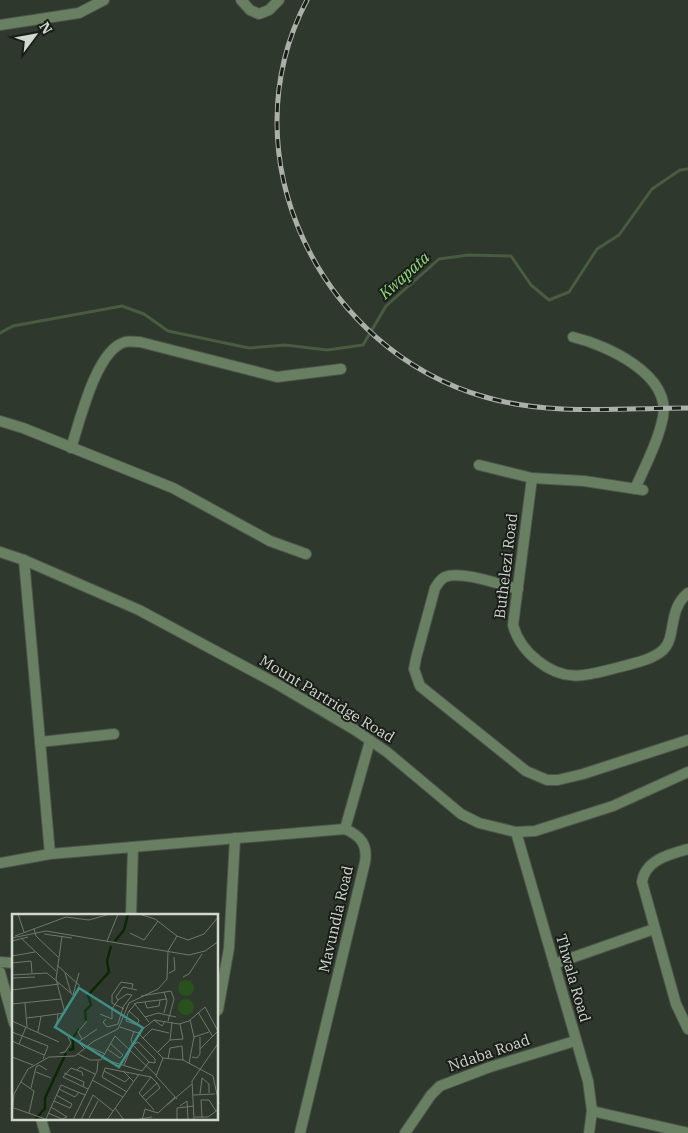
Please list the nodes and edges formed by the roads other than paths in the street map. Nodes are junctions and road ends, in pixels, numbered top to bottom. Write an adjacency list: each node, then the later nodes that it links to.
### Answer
1 (104, 0): 4 (street)
2 (241, 0): 3 (street)
3 (279, 0)
4 (0, 25)
5 (573, 337): 10 (street)
6 (341, 368): 8 (street)
7 (0, 421): 8 (street)
8 (71, 448): 12 (street)
9 (479, 464): 10 (street)
10 (532, 478): 14 (street, Buthelezi Road)
11 (0, 552): 13 (street, Mount Partridge Road)
12 (306, 554)
13 (24, 560): 18 (street, Mount Partridge Road); 19 (street)
14 (518, 588): 15 (street, Buthelezi Road); 17 (street)
15 (688, 592)
16 (114, 734): 19 (street)
17 (688, 740)
18 (370, 741): 21 (street); 22 (street, Mount Partridge Road)
19 (40, 742): 26 (street)
20 (688, 772): 22 (street, Mount Partridge Road)
21 (345, 829): 23 (street); 40 (street, Mavundla Road)
22 (516, 832): 30 (street, Thwala Road)
23 (235, 838): 24 (street); 32 (street)
24 (133, 847): 26 (street); 28 (street)
25 (688, 849): 29 (street)
26 (50, 854): 27 (street)
27 (0, 863)
28 (131, 914)
29 (654, 929): 30 (street); 34 (street)
30 (554, 964): 35 (street, Thwala Road)
31 (0, 972): 33 (street)
32 (219, 1004)
33 (12, 1016)
34 (688, 1028)
35 (575, 1041): 36 (street, Thwala Road); 41 (street, Ndaba Road)
36 (592, 1111): 38 (street); 42 (street, Thwala Road)
37 (40, 1120): 39 (street)
38 (688, 1132)
39 (45, 1133)
40 (300, 1133)
41 (405, 1133)
42 (589, 1133)

